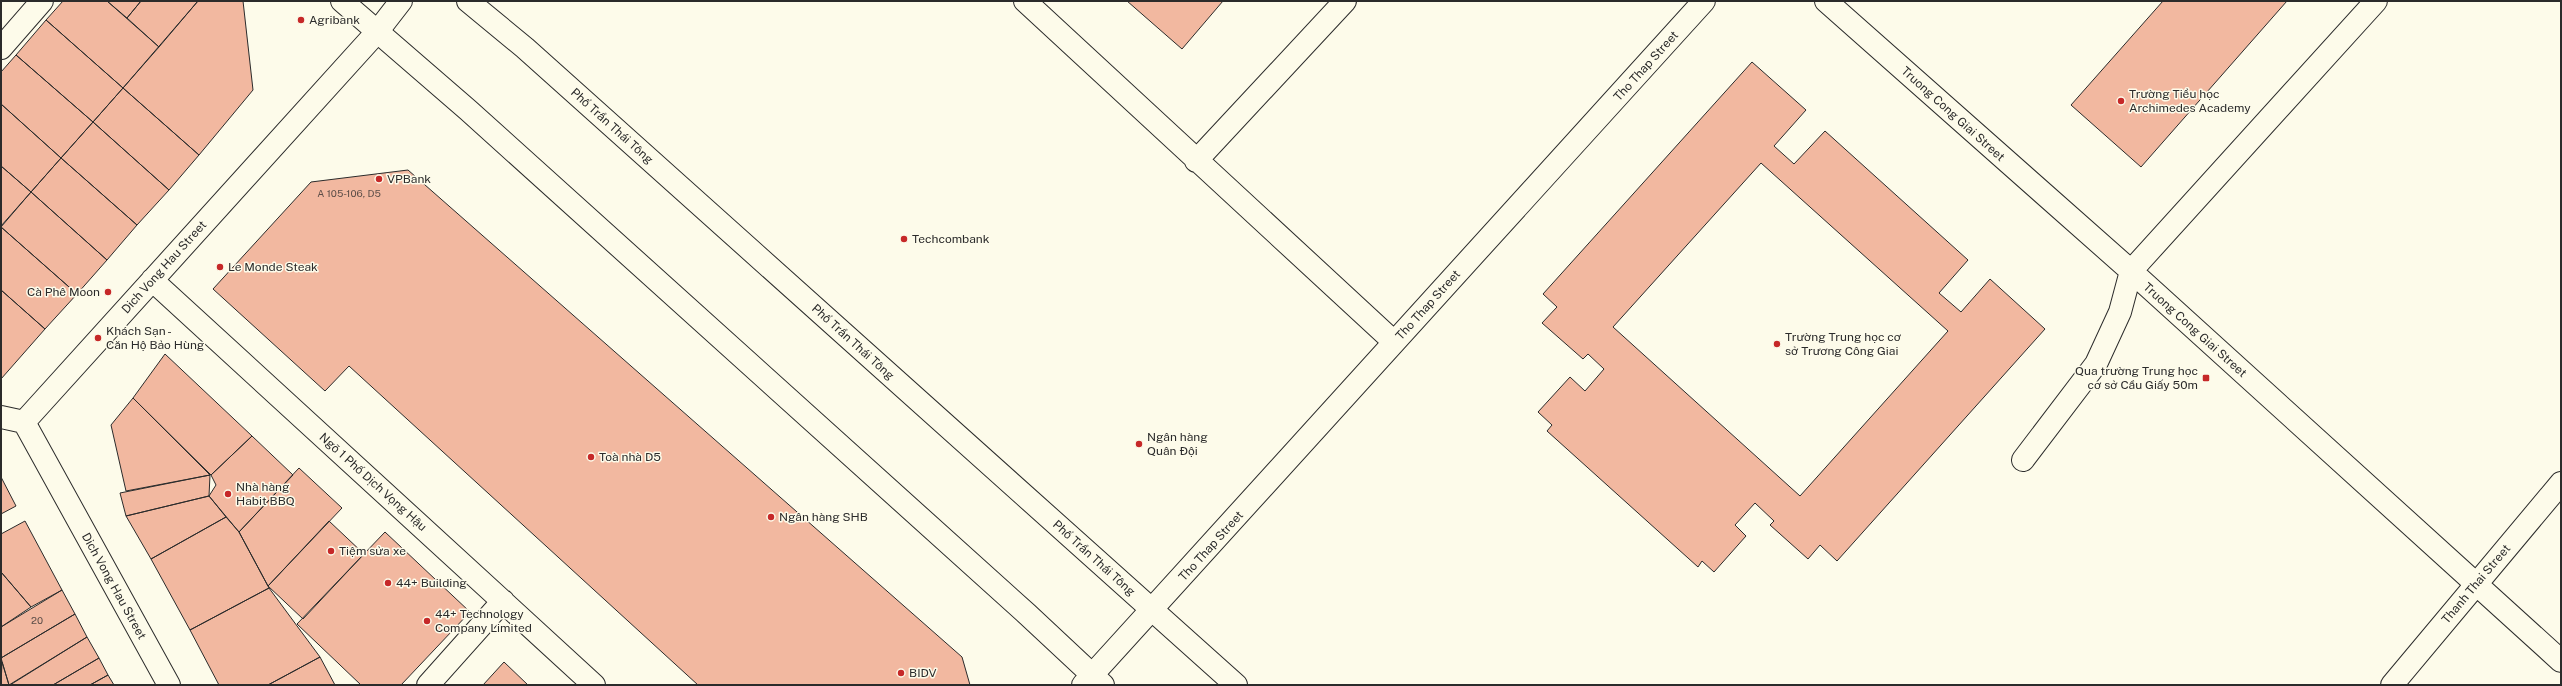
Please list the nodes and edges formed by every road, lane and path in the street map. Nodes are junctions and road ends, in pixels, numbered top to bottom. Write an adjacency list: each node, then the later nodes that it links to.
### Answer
1 (42, 1): 11 (street)
2 (342, 1): 10 (street)
3 (401, 1): 10 (street, Dich Vong Hau Street)
4 (468, 1): 22 (street, Phố Trần Thái Tông)
5 (1025, 1): 12 (street)
6 (1344, 1): 12 (street)
7 (1704, 1): 15 (street, Tho Thap Street)
8 (1826, 1): 13 (street, Truong Cong Giai Street)
9 (2376, 1): 13 (street)
10 (377, 32): 14 (street, Dich Vong Hau Street); 24 (street)
11 (1, 48)
12 (1196, 161): 15 (street)
13 (2131, 271): 18 (street); 20 (street, Truong Cong Giai Street)
14 (152, 280): 17 (street, Dich Vong Hau Street); 21 (street, Ngõ 1 Phố Dịch Vọng Hậu)
15 (1394, 342): 22 (street, Tho Thap Street)
16 (1, 417): 17 (street)
17 (24, 422): 25 (street, Dich Vong Hau Street)
18 (2023, 460)
19 (2561, 483): 20 (street, Thanh Thai Street)
20 (2475, 584): 23 (street, Truong Cong Giai Street); 29 (street, Thanh Thai Street)
21 (503, 601): 26 (street); 27 (street, Ngõ 1 Phố Dịch Vọng Hậu)
22 (1152, 611): 24 (street, Tho Thap Street); 28 (street, Phố Trần Thái Tông)
23 (2561, 661)
24 (1093, 682)
25 (169, 685)
26 (428, 685)
27 (594, 685)
28 (1236, 685)
29 (2392, 685)

